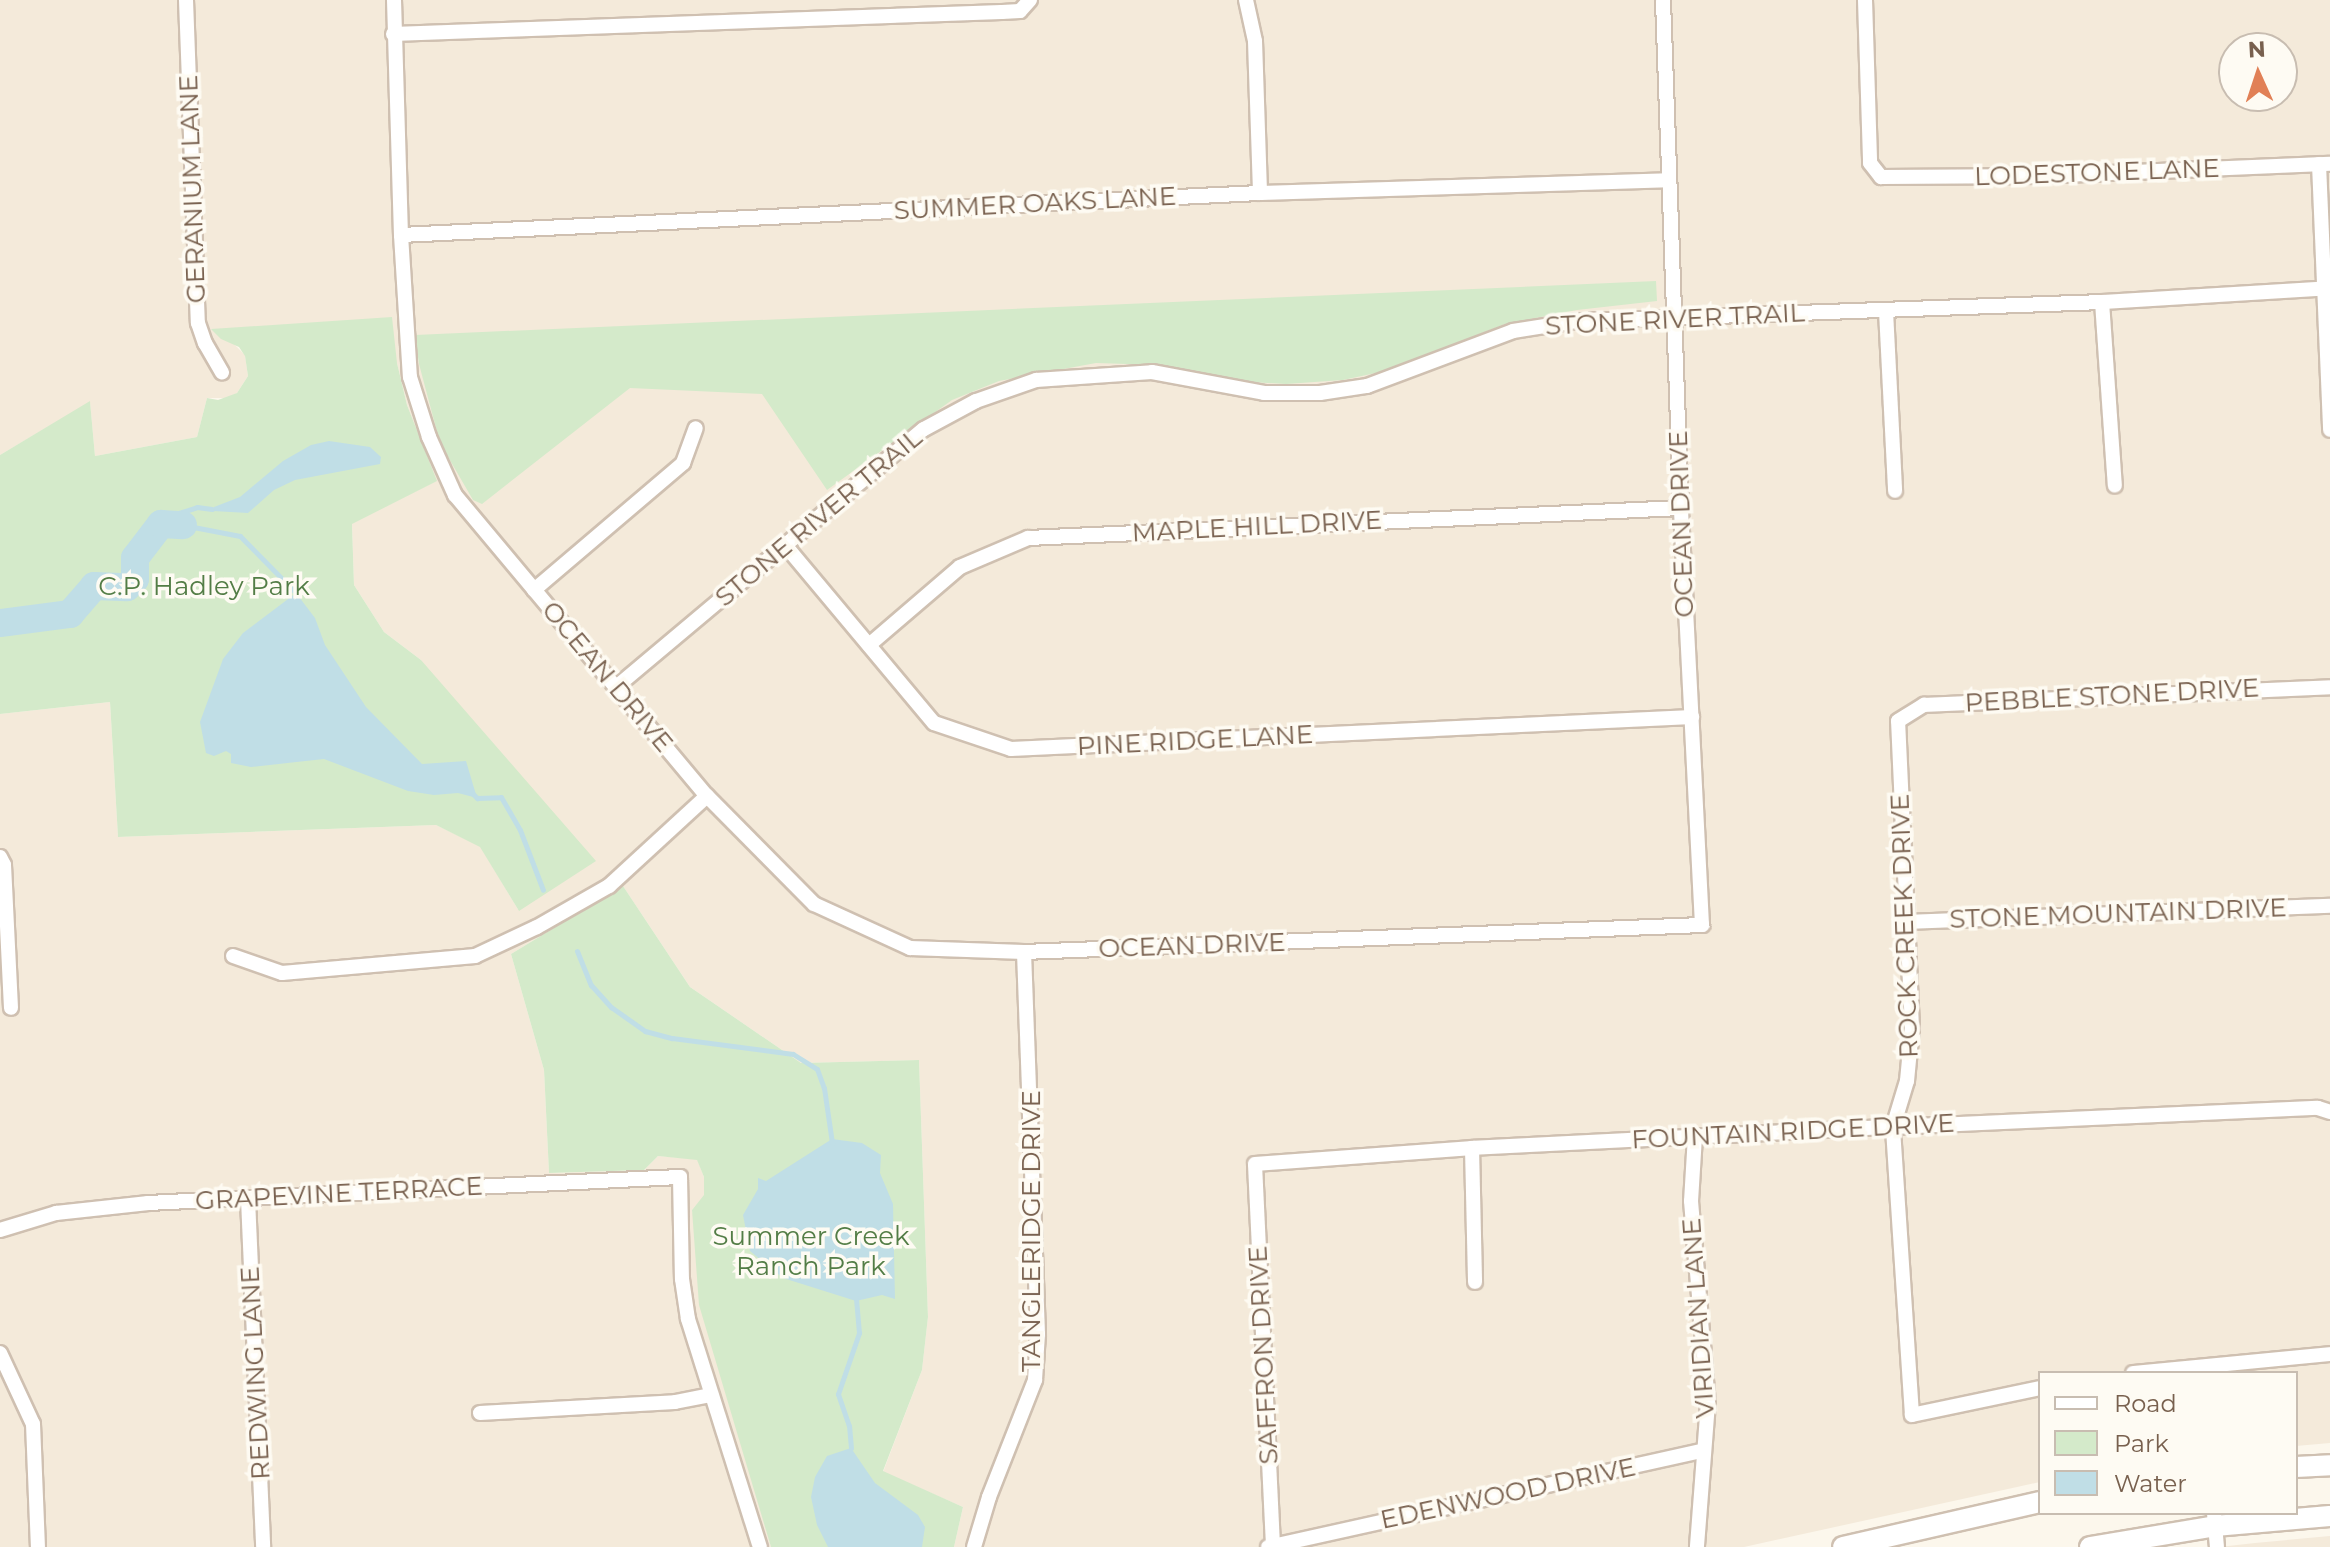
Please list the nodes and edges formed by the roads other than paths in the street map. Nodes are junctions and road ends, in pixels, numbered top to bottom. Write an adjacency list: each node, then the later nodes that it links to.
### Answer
1 (186, 0): 16 (street, GERANIUM LANE)
2 (394, 0): 7 (street, OCEAN DRIVE)
3 (1030, 0): 7 (street)
4 (1246, 0): 10 (street)
5 (1663, 0): 9 (street, OCEAN DRIVE)
6 (1865, 0): 8 (street, LODESTONE LANE)
7 (393, 34): 11 (street, OCEAN DRIVE)
8 (2325, 164): 12 (street)
9 (1669, 180): 10 (street, SUMMER OAKS LANE); 15 (street, OCEAN DRIVE)
10 (1260, 193): 11 (street, SUMMER OAKS LANE)
11 (401, 235): 23 (street, OCEAN DRIVE)
12 (2328, 289): 13 (street, STONE RIVER TRAIL); 18 (street)
13 (2102, 302): 14 (street, STONE RIVER TRAIL); 19 (street)
14 (1886, 311): 15 (street, STONE RIVER TRAIL); 20 (street)
15 (1675, 316): 21 (street, OCEAN DRIVE); 22 (street, STONE RIVER TRAIL)
16 (222, 373)
17 (696, 428): 23 (street)
18 (2330, 430)
19 (2115, 486)
20 (1895, 491)
21 (1681, 508): 24 (street, MAPLE HILL DRIVE); 27 (street, OCEAN DRIVE)
22 (785, 545): 24 (street, PINE RIDGE LANE); 26 (street, STONE RIVER TRAIL)
23 (534, 590): 26 (street, OCEAN DRIVE)
24 (869, 645): 27 (street, PINE RIDGE LANE)
25 (2330, 687): 28 (street, PEBBLE STONE DRIVE)
26 (615, 688): 29 (street, OCEAN DRIVE)
27 (1692, 717): 33 (street, OCEAN DRIVE)
28 (1898, 721): 32 (street, ROCK CREEK DRIVE)
29 (707, 796): 33 (street, OCEAN DRIVE); 34 (street)
30 (0, 857): 35 (street)
31 (2330, 906): 32 (street, STONE MOUNTAIN DRIVE)
32 (1906, 922): 37 (street, ROCK CREEK DRIVE)
33 (1024, 952): 61 (street, TANGLERIDGE DRIVE)
34 (233, 956)
35 (11, 1008)
36 (2330, 1112): 37 (street, FOUNTAIN RIDGE DRIVE)
37 (1893, 1127): 38 (street, FOUNTAIN RIDGE DRIVE); 48 (street, ROCK CREEK DRIVE)
38 (1695, 1136): 39 (street, FOUNTAIN RIDGE DRIVE); 51 (street, VIRIDIAN LANE)
39 (1472, 1148): 40 (street, FOUNTAIN RIDGE DRIVE); 43 (street)
40 (1255, 1164): 57 (street, SAFFRON DRIVE)
41 (248, 1199): 42 (street, GRAPEVINE TERRACE); 49 (street, GRAPEVINE TERRACE); 59 (street, REDWING LANE)
42 (0, 1230)
43 (1475, 1282)
44 (0, 1353): 58 (street)
45 (2330, 1354): 46 (street)
46 (2200, 1369): 47 (street)
47 (2166, 1371)
48 (2038, 1388)
49 (711, 1395): 50 (street); 60 (street)
50 (480, 1413)
51 (1702, 1451): 57 (street, EDENWOOD DRIVE); 62 (street, VIRIDIAN LANE)
52 (2330, 1465): 53 (main road)
53 (2298, 1467)
54 (2038, 1502): 63 (main road)
55 (2330, 1516): 56 (main road)
56 (2215, 1529): 64 (main road)
57 (1271, 1546)
58 (38, 1547)
59 (263, 1547)
60 (760, 1547)
61 (974, 1547)
62 (1697, 1547)
63 (1843, 1547)
64 (2090, 1547)

